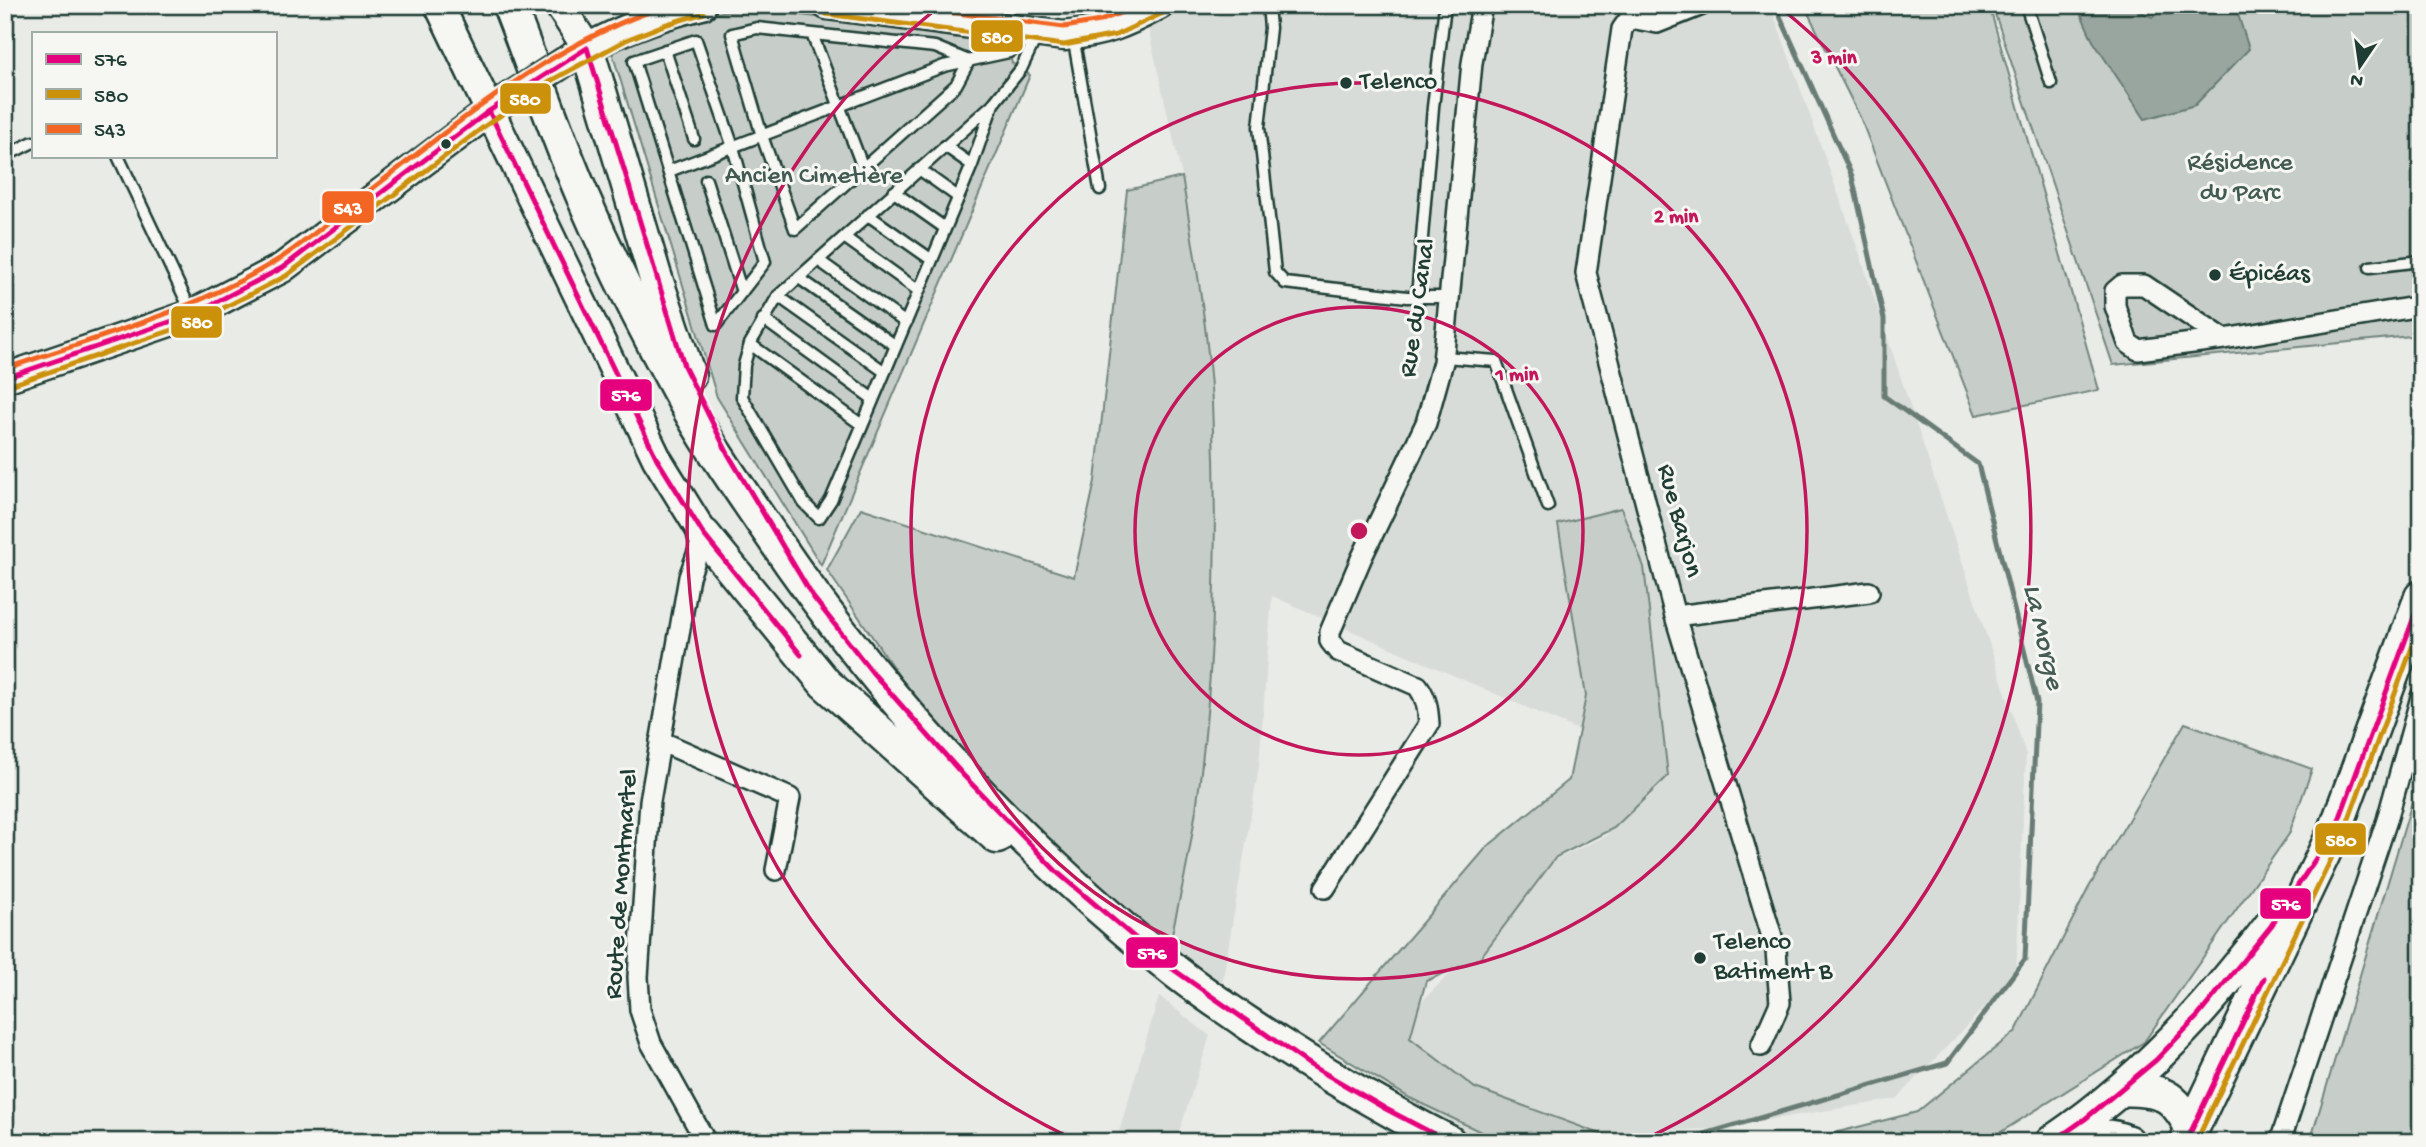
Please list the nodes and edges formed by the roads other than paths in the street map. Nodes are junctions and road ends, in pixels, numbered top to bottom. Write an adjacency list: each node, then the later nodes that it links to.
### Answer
1 (439, 5): 23 (street)
2 (494, 5): 74 (main road)
3 (509, 5): 67 (main road)
4 (559, 5): 18 (street)
5 (702, 5): 18 (street)
6 (827, 5): 14 (street)
7 (1159, 5): 16 (street)
8 (1268, 5): 50 (lane)
9 (1445, 5): 50 (lane)
10 (1482, 5): 51 (street, Rue du Canal)
11 (1702, 5): 13 (street)
12 (2026, 5): 20 (lane)
13 (1624, 12): 69 (street, Rue Barjon)
14 (1038, 33): 16 (street); 19 (lane); 21 (lane)
15 (812, 34): 19 (lane); 22 (lane); 24 (lane)
16 (1073, 36): 36 (lane)
17 (665, 50): 25 (lane); 28 (lane); 34 (lane)
18 (577, 55): 23 (street, bridge); 67 (main road)
19 (969, 61): 22 (lane); 32 (lane)
20 (2051, 83)
21 (993, 104): 27 (lane); 31 (lane)
22 (839, 106): 24 (lane); 32 (lane)
23 (495, 107): 53 (street); 65 (street)
24 (762, 136): 28 (lane); 32 (lane)
25 (694, 139)
26 (32, 142): 29 (lane)
27 (945, 146): 31 (lane); 33 (lane)
28 (733, 147): 34 (lane); 48 (lane)
29 (5, 156)
30 (119, 158): 53 (lane)
31 (972, 165): 38 (lane)
32 (863, 168)
33 (919, 169): 37 (lane); 38 (lane)
34 (669, 171): 48 (lane)
35 (706, 180): 48 (lane)
36 (1100, 189)
37 (894, 192): 39 (lane); 40 (lane)
38 (958, 197): 40 (lane)
39 (868, 215): 41 (lane); 43 (lane)
40 (946, 228): 43 (lane)
41 (844, 237): 42 (lane); 47 (lane)
42 (818, 260): 46 (lane); 55 (lane)
43 (932, 260): 47 (lane)
44 (2421, 261): 45 (lane)
45 (2370, 267)
46 (799, 278): 49 (lane); 58 (lane)
47 (919, 291): 55 (lane)
48 (742, 292)
49 (778, 296): 54 (lane); 60 (lane)
50 (1418, 297): 51 (lane)
51 (1450, 297): 59 (street, Rue du Canal)
52 (2421, 306): 56 (street)
53 (193, 314): 61 (street)
54 (763, 319): 57 (lane); 62 (lane)
55 (906, 323): 58 (lane)
56 (2224, 339): 56 (street)
57 (750, 344): 63 (lane); 63 (lane)
58 (896, 346): 60 (lane)
59 (1444, 356): 64 (lane); 75 (street, Rue du Canal)
60 (885, 372): 62 (lane)
61 (5, 379)
62 (873, 399): 63 (lane)
63 (862, 425)
64 (1548, 506)
65 (704, 535): 71 (street, Route de Montmartel); 74 (main road)
66 (1869, 592): 69 (street)
67 (813, 597): 76 (main road)
68 (2421, 597): 72 (main road)
69 (1675, 616): 78 (street, Rue Barjon)
70 (2421, 697): 87 (street)
71 (660, 741): 73 (street); 81 (street, Route de Montmartel)
72 (2336, 828): 79 (main road); 80 (main road)
73 (776, 870)
74 (1049, 883): 76 (main road)
75 (1325, 888)
76 (1165, 972): 77 (main road)
77 (1205, 1002): 82 (main road); 83 (main road)
78 (1761, 1046)
79 (2121, 1089): 80 (main road); 84 (main road)
80 (2189, 1135)
81 (706, 1142)
82 (1417, 1142)
83 (1449, 1142)
84 (2052, 1142)
85 (2081, 1142): 86 (main road)
86 (2128, 1142)
87 (2280, 1142)

